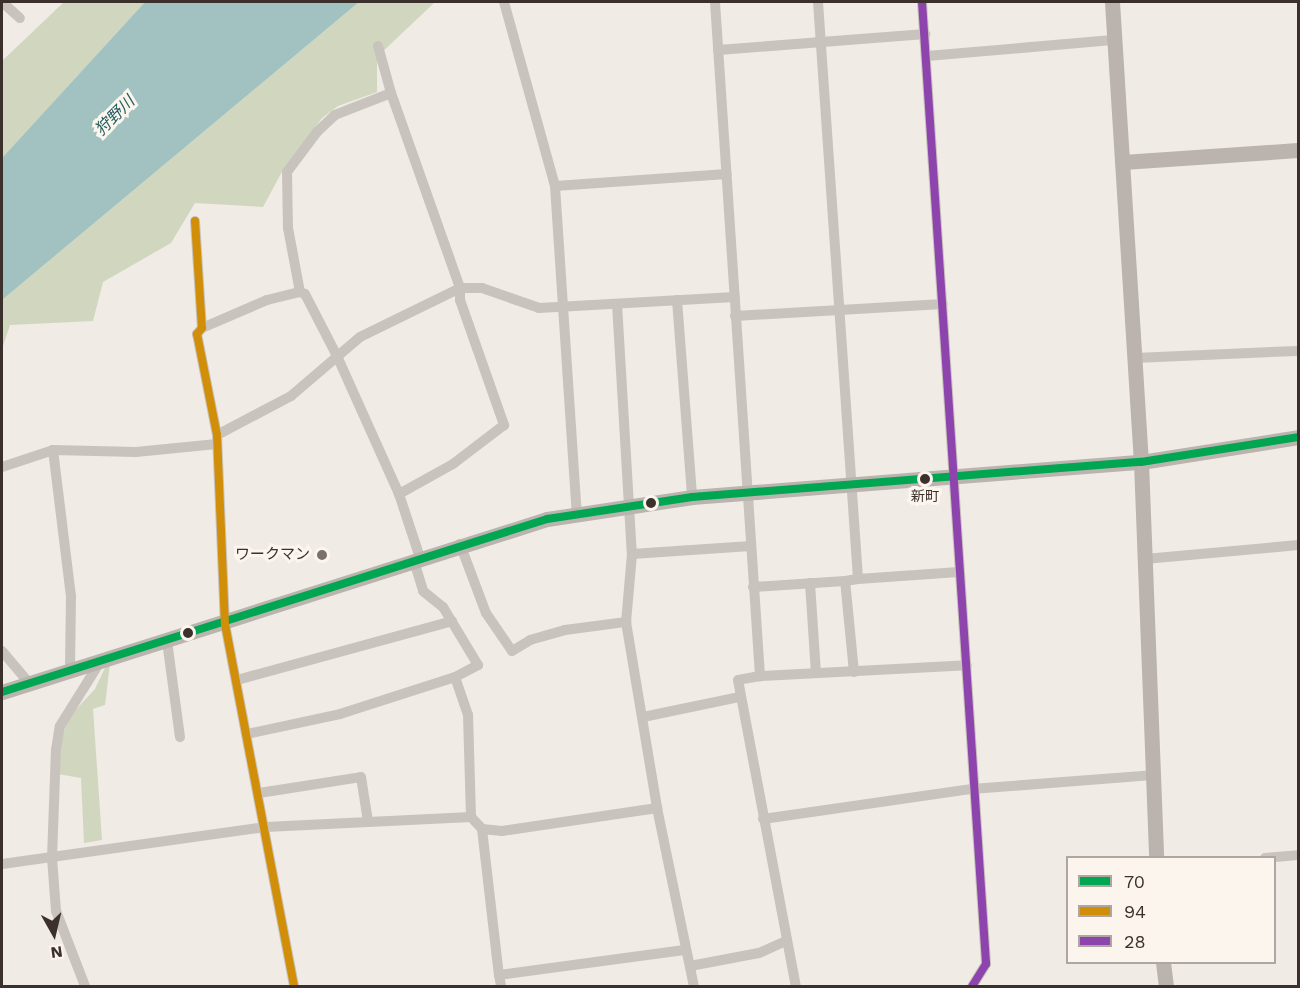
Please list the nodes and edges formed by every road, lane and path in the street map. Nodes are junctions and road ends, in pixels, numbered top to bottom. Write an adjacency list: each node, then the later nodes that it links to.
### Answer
1 (2, 2): 7 (street)
2 (504, 2): 18 (street)
3 (715, 2): 12 (street)
4 (818, 2): 10 (street)
5 (922, 2): 8 (street)
6 (1112, 2): 9 (street)
7 (20, 18)
8 (925, 34): 10 (street); 13 (street)
9 (1115, 40): 13 (street); 16 (street)
10 (821, 43): 12 (street); 27 (street)
11 (378, 46): 14 (street)
12 (718, 50): 17 (street)
13 (927, 56): 25 (street)
14 (391, 93): 20 (street); 21 (street)
15 (1299, 150): 16 (street)
16 (1123, 162): 32 (street)
17 (728, 174): 18 (street); 22 (street)
18 (555, 186): 26 (street)
19 (195, 220): 29 (street)
20 (460, 288): 26 (street); 31 (street); 41 (street)
21 (300, 292): 29 (street); 31 (street)
22 (735, 297): 23 (street); 28 (street)
23 (677, 300): 24 (street); 42 (street)
24 (617, 304): 26 (street); 43 (street)
25 (943, 304): 27 (street); 38 (street)
26 (560, 306): 44 (street)
27 (839, 312): 28 (street); 39 (street)
28 (735, 316): 40 (street)
29 (202, 328): 34 (street)
30 (1299, 351): 32 (street)
31 (337, 357): 34 (street); 41 (street)
32 (1135, 358): 36 (street)
33 (1299, 437): 36 (street)
34 (217, 440): 35 (street); 58 (street)
35 (53, 450): 37 (street); 63 (street)
36 (1141, 462): 38 (street); 50 (street)
37 (2, 467)
38 (951, 475): 39 (street); 51 (street)
39 (850, 484): 40 (street); 52 (street)
40 (748, 492): 42 (street); 47 (street)
41 (399, 494): 49 (street)
42 (692, 497): 43 (street)
43 (630, 504): 44 (street); 48 (street)
44 (577, 513): 45 (street)
45 (460, 544): 49 (street); 57 (street)
46 (1299, 545): 50 (street)
47 (750, 546): 48 (street); 55 (street)
48 (632, 554): 57 (street)
49 (417, 559): 56 (street); 58 (street)
50 (1145, 559): 75 (street)
51 (959, 572): 52 (street); 62 (street)
52 (858, 579): 53 (street)
53 (845, 581): 54 (street); 64 (street)
54 (810, 583): 55 (street); 65 (street)
55 (753, 587): 66 (street)
56 (452, 621): 67 (street); 68 (street)
57 (626, 622): 72 (street)
58 (225, 624): 59 (street); 68 (street)
59 (167, 641): 61 (street); 74 (street)
60 (2, 651): 69 (street)
61 (100, 662): 63 (street); 87 (street)
62 (967, 665): 64 (street); 76 (street)
63 (70, 670): 69 (street)
64 (854, 672): 65 (street)
65 (816, 673): 66 (street)
66 (760, 676): 71 (street)
67 (455, 677): 73 (street); 79 (street)
68 (237, 680): 73 (street)
69 (28, 683): 70 (street)
70 (2, 692)
71 (740, 697): 72 (street); 80 (street)
72 (643, 717): 78 (street)
73 (247, 734): 77 (street)
74 (180, 737)
75 (1152, 775): 76 (street); 85 (street)
76 (972, 789): 80 (street); 98 (street)
77 (259, 793): 81 (street); 82 (street)
78 (657, 808): 83 (street); 90 (street)
79 (471, 817): 81 (street); 83 (street)
80 (763, 819): 89 (street)
81 (368, 821): 82 (street)
82 (266, 827): 87 (street); 95 (street)
83 (482, 828): 93 (street)
84 (1299, 855): 86 (street)
85 (1156, 856)
86 (1276, 857)
87 (52, 858): 88 (street); 94 (street)
88 (2, 864)
89 (786, 941): 92 (street); 97 (street)
90 (684, 950): 92 (street); 93 (street)
91 (1163, 964): 99 (street)
92 (690, 966): 96 (street)
93 (500, 981)
94 (85, 987)
95 (294, 987)
96 (694, 987)
97 (796, 987)
98 (972, 987)
99 (1166, 987)

